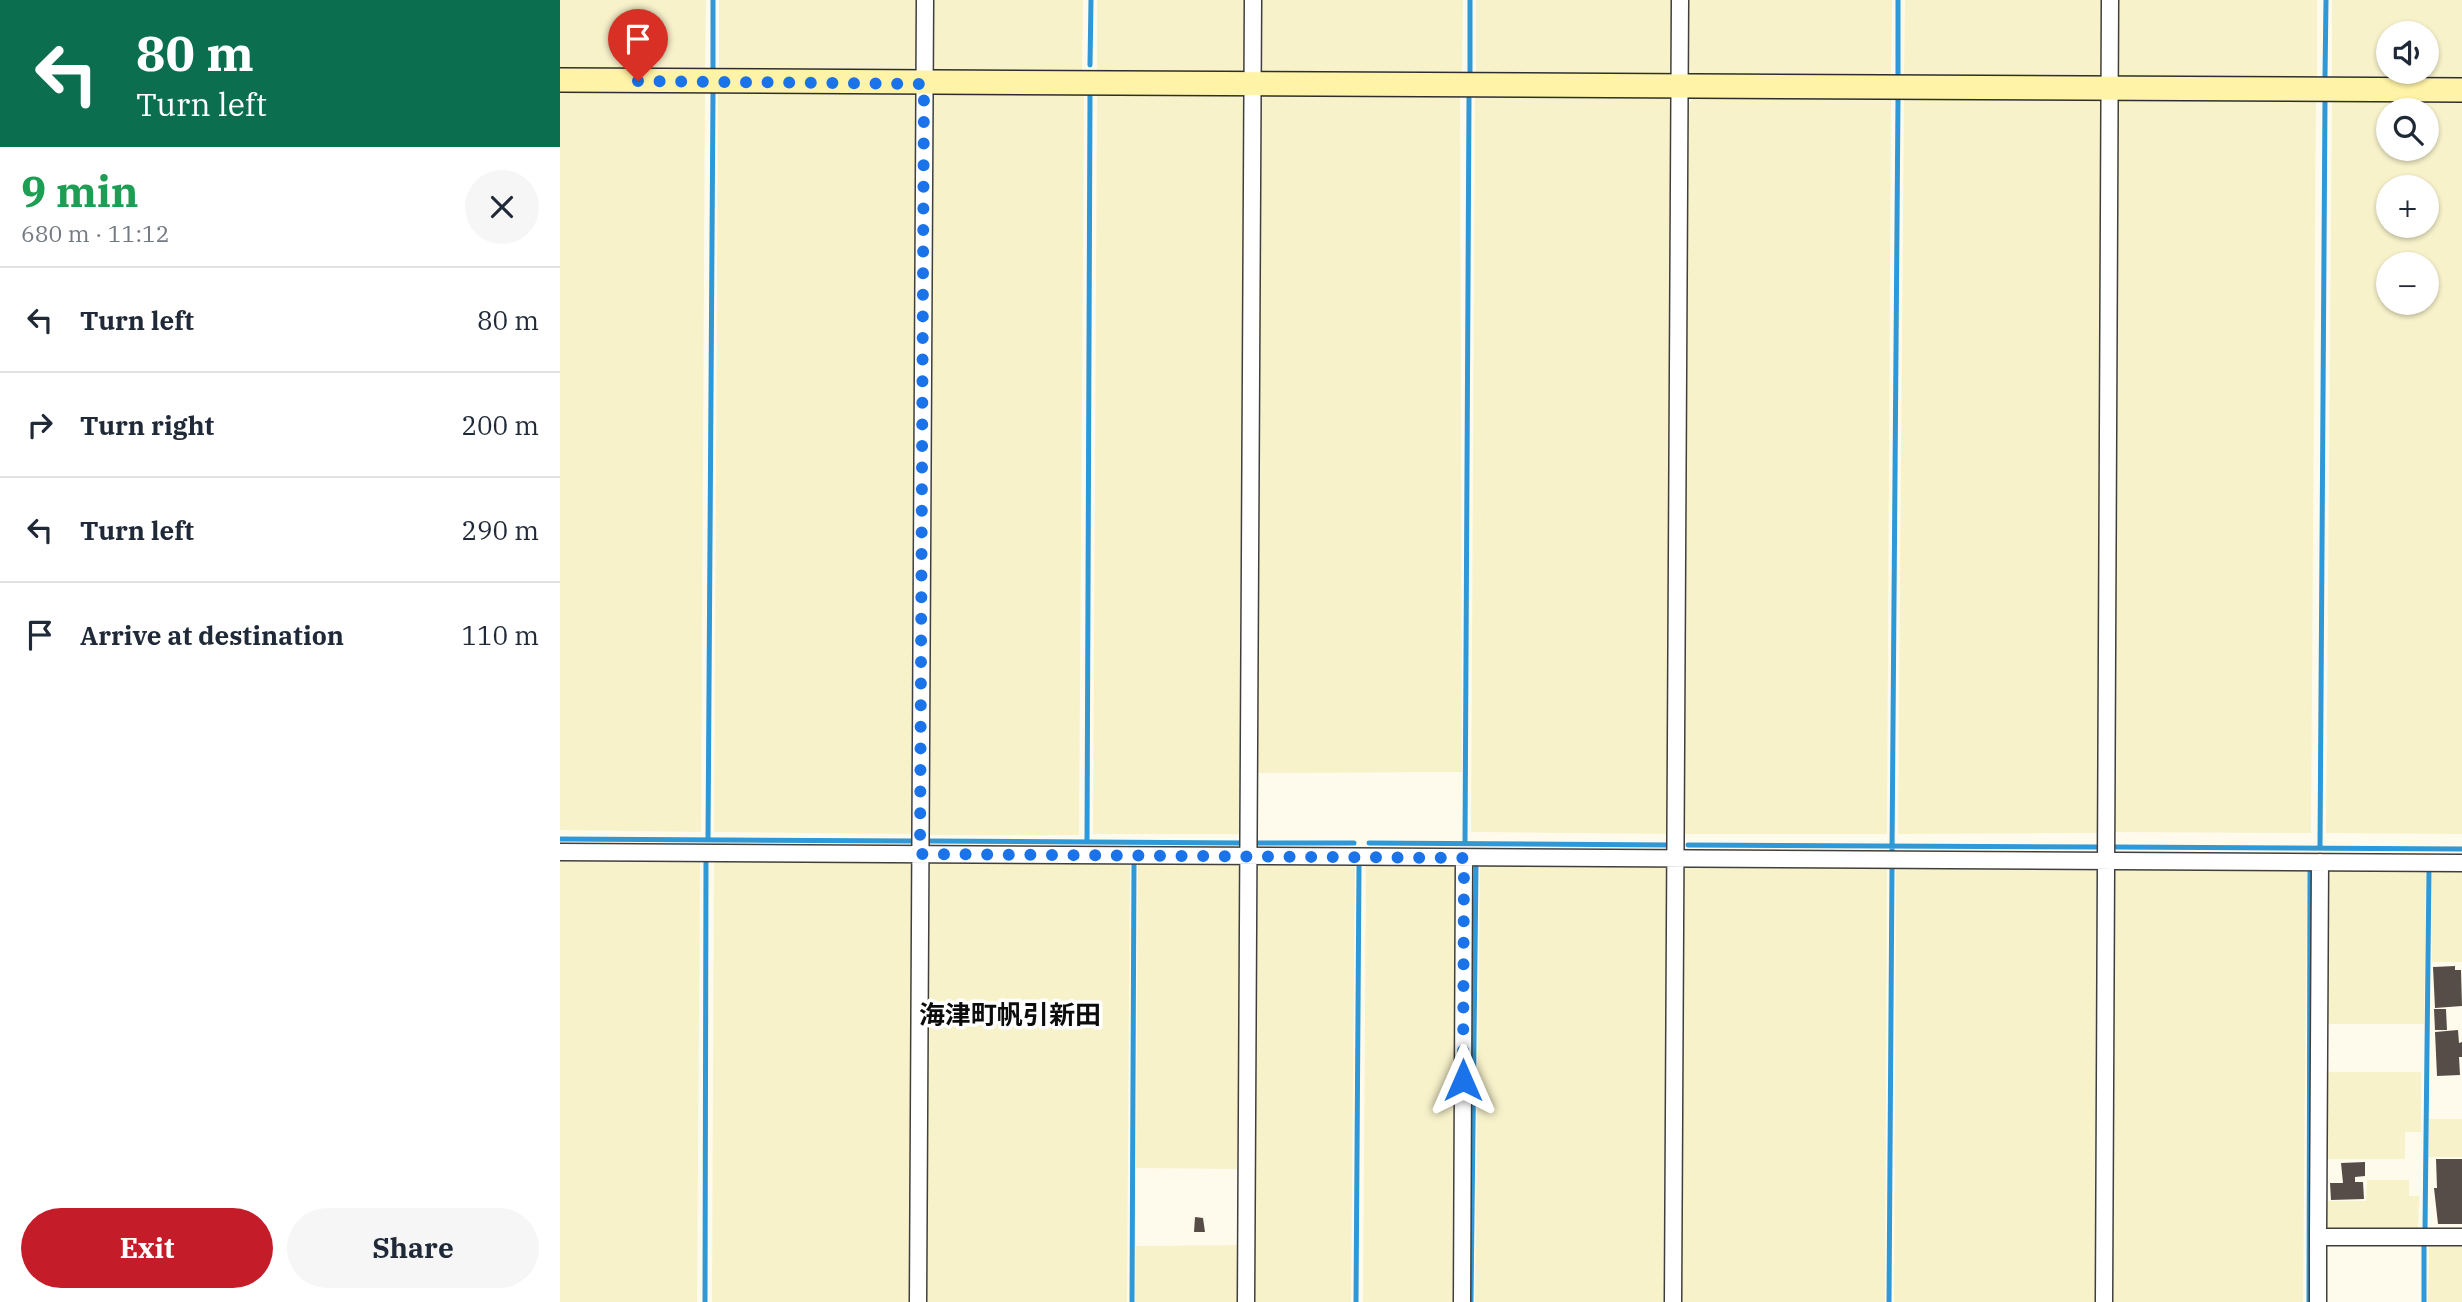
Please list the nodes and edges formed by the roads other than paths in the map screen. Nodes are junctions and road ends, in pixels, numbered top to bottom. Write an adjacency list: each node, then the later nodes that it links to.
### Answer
1 (925, 0): 6 (street)
2 (1253, 0): 7 (street)
3 (1680, 0): 8 (street)
4 (2110, 0): 9 (street)
5 (560, 80): 6 (street)
6 (924, 84): 7 (street); 12 (street)
7 (1252, 85): 8 (street); 13 (street)
8 (1680, 86): 9 (street); 15 (street)
9 (2109, 89): 10 (street); 16 (street)
10 (2462, 90)
11 (560, 852): 12 (street)
12 (920, 854): 13 (street); 21 (street)
13 (1250, 857): 14 (street); 22 (street)
14 (1464, 858): 15 (street); 23 (street)
15 (1677, 859): 16 (street); 24 (street)
16 (2106, 859): 17 (street); 25 (street)
17 (2320, 862): 18 (street); 19 (street)
18 (2462, 863)
19 (2318, 1237): 20 (street); 26 (street)
20 (2462, 1237)
21 (918, 1302)
22 (1246, 1302)
23 (1462, 1302)
24 (1673, 1302)
25 (2104, 1302)
26 (2318, 1302)

